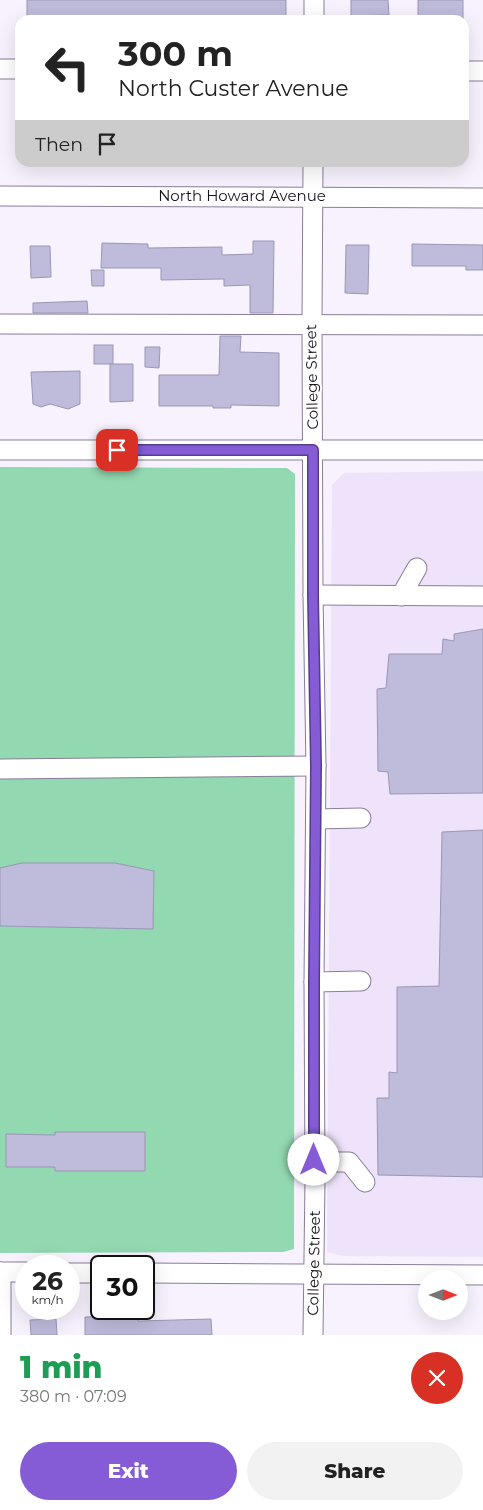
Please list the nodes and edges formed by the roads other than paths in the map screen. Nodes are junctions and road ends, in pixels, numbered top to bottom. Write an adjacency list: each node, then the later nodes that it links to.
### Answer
1 (314, 0): 2 (street)
2 (314, 15)
3 (0, 69): 4 (street)
4 (15, 69)
5 (469, 71): 6 (street)
6 (483, 71)
7 (313, 167): 9 (street, College Street)
8 (0, 196): 9 (street, North Howard Avenue)
9 (312, 196): 10 (street, North Howard Avenue); 12 (street, College Street)
10 (483, 198)
11 (0, 324): 12 (street)
12 (312, 324): 13 (street); 15 (street, College Street)
13 (483, 325)
14 (0, 450): 15 (street)
15 (313, 450): 16 (street); 18 (street, College Street)
16 (483, 450)
17 (417, 568): 19 (street)
18 (313, 595): 19 (street); 21 (street, College Street)
19 (401, 596): 20 (street)
20 (483, 596)
21 (316, 766): 22 (street); 24 (street, College Street)
22 (0, 769)
23 (361, 818): 24 (street)
24 (316, 820): 26 (street, College Street)
25 (361, 981): 26 (street)
26 (314, 982): 27 (street, College Street)
27 (314, 1179): 28 (street); 32 (street, College Street)
28 (365, 1182)
29 (0, 1272): 30 (street); 34 (street)
30 (15, 1272)
31 (155, 1273): 32 (street)
32 (313, 1274): 33 (street); 35 (street, College Street)
33 (483, 1275)
34 (1, 1335)
35 (313, 1335)

